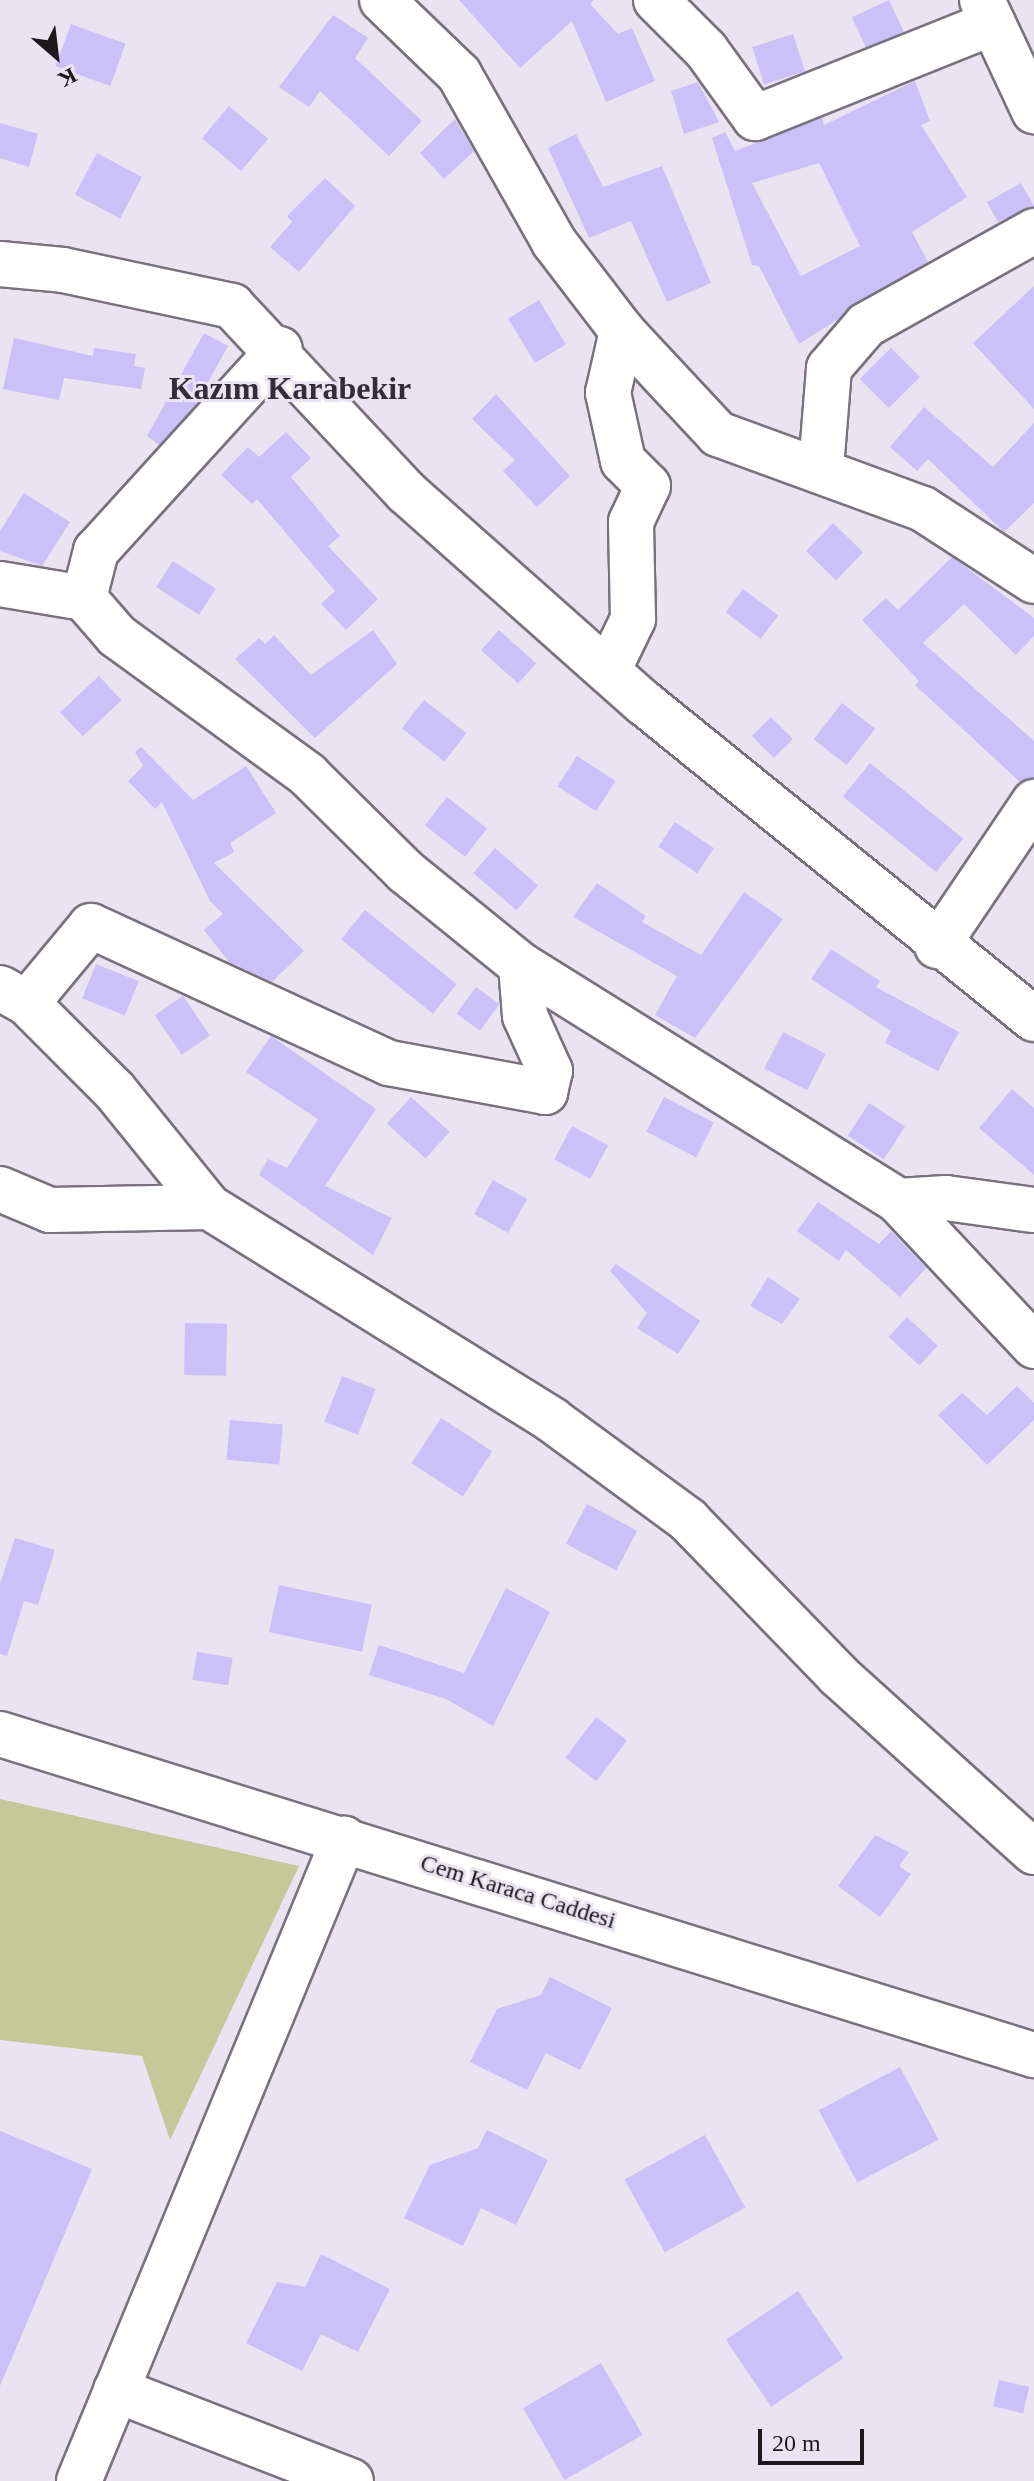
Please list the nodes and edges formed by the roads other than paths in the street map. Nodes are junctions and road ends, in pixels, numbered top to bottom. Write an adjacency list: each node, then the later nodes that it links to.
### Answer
1 (382, 0): 7 (street)
2 (656, 0): 3 (street)
3 (988, 11): 4 (street)
4 (1034, 111)
5 (1034, 231): 9 (street)
6 (0, 264): 8 (street)
7 (622, 331): 9 (street); 13 (street)
8 (280, 349): 12 (street); 13 (street)
9 (821, 468): 10 (street)
10 (1034, 581)
11 (0, 584): 12 (street)
12 (84, 598): 16 (street)
13 (608, 671): 15 (street)
14 (1034, 802): 15 (street)
15 (937, 946): 18 (street)
16 (521, 965): 17 (street); 20 (street)
17 (14, 995): 21 (street)
18 (1034, 1019)
19 (0, 1189): 21 (street)
20 (898, 1201): 22 (street); 23 (street)
21 (209, 1207): 26 (street)
22 (1034, 1210)
23 (1034, 1346)
24 (0, 1734): 25 (street, Cem Karaca Caddesi)
25 (344, 1839): 27 (street, Cem Karaca Caddesi); 28 (street)
26 (1034, 1852)
27 (1034, 2055)
28 (116, 2390): 29 (street); 30 (street)
29 (79, 2481)
30 (351, 2481)

